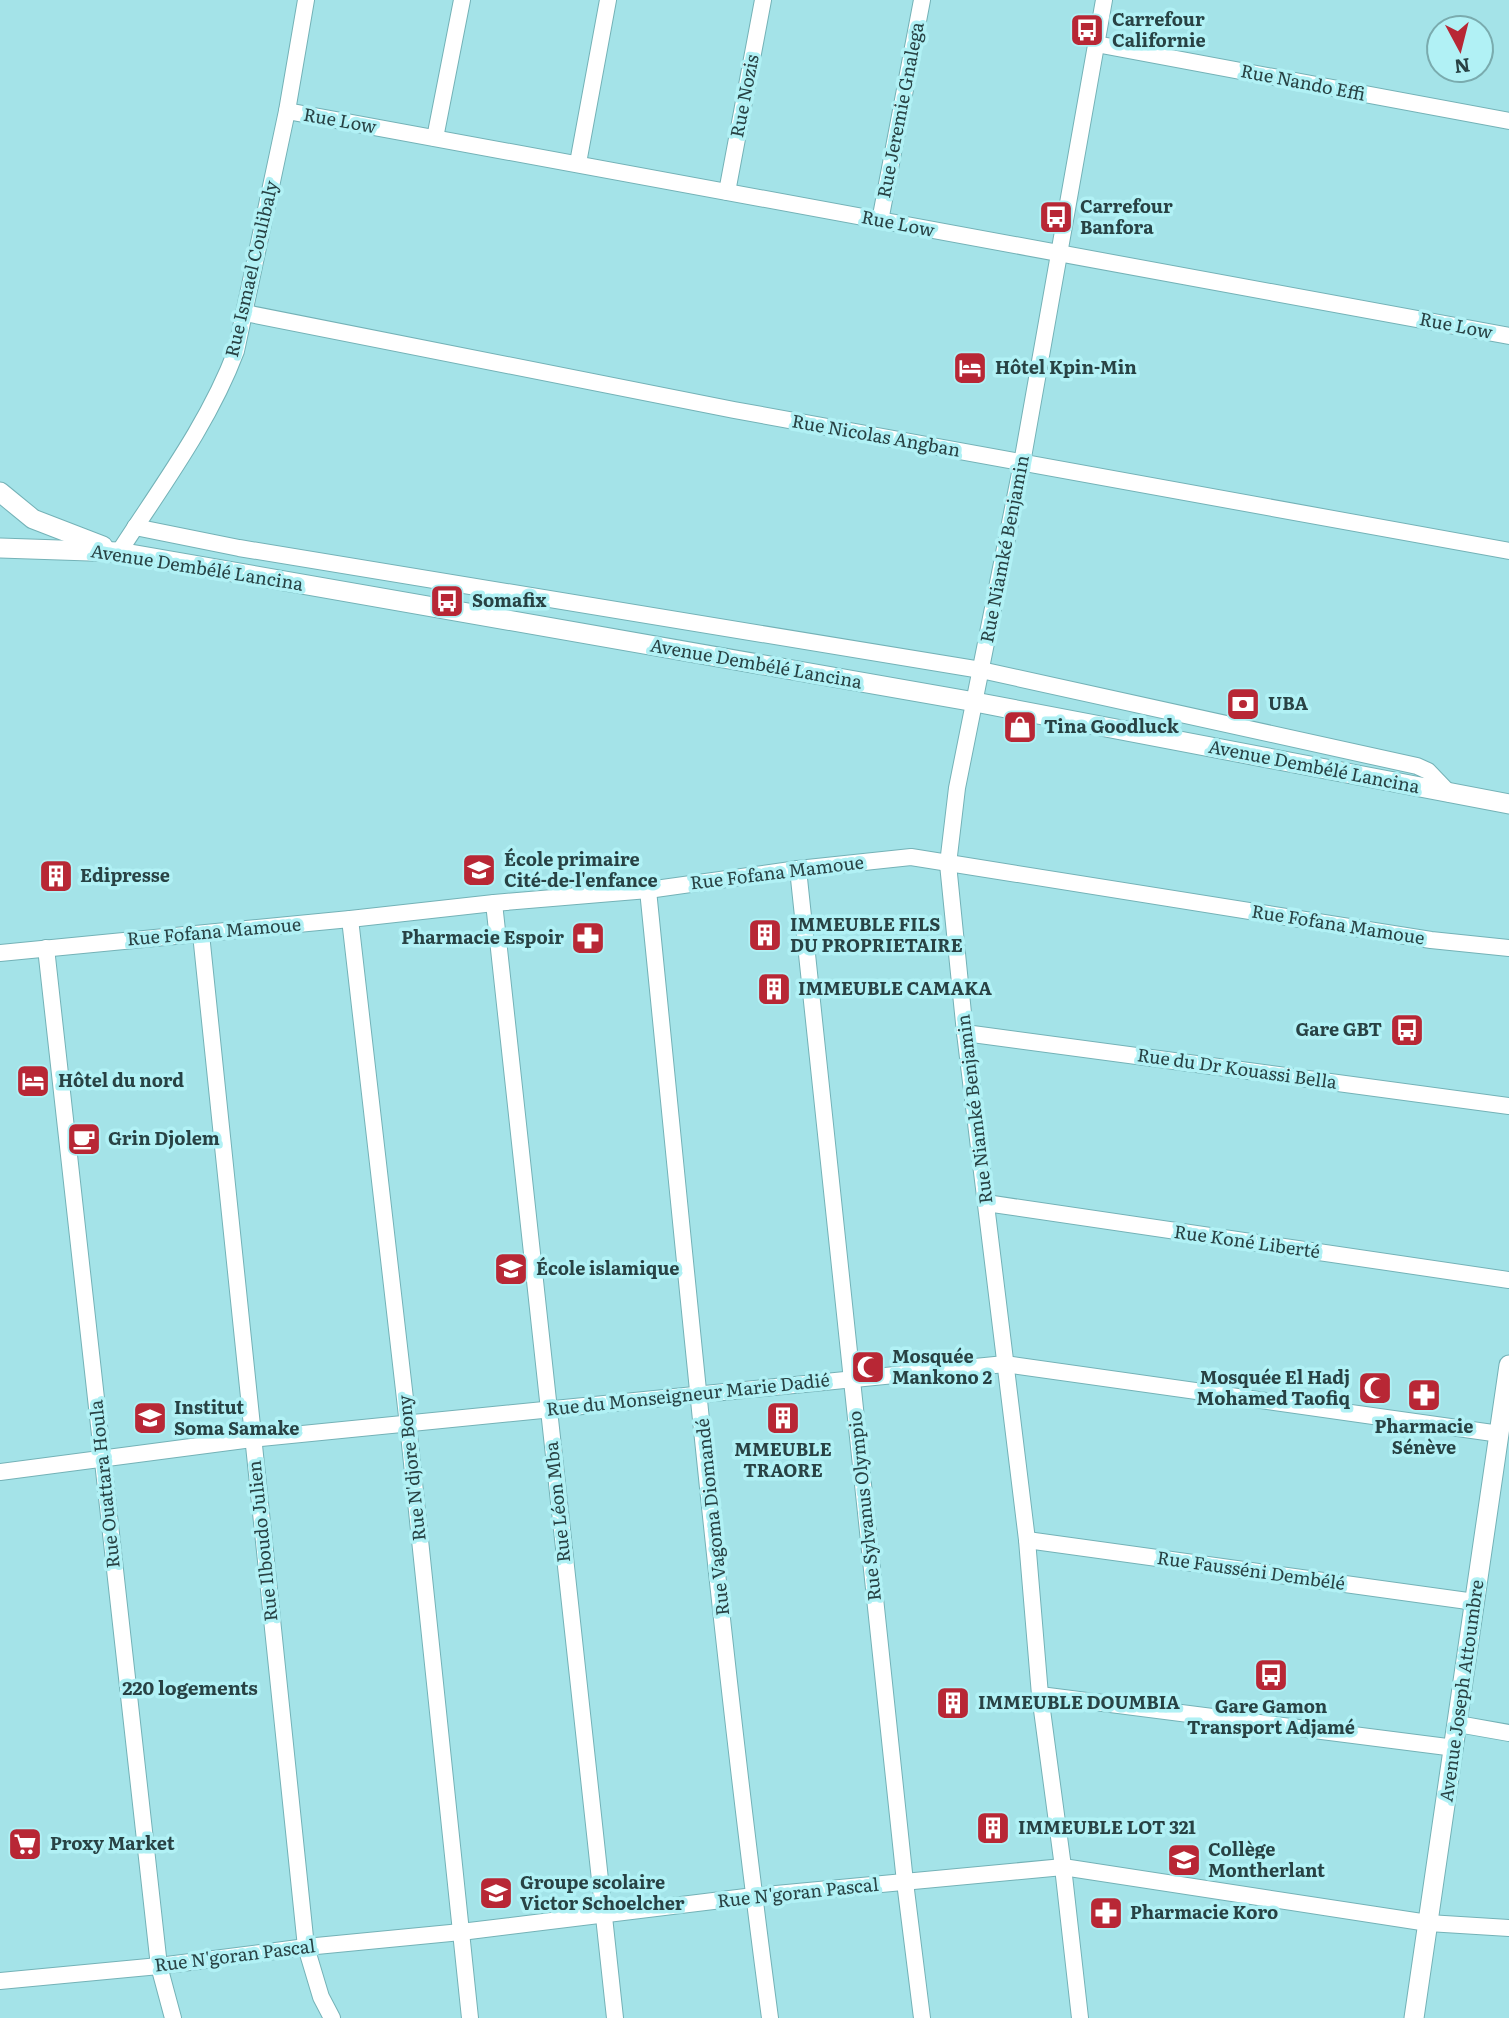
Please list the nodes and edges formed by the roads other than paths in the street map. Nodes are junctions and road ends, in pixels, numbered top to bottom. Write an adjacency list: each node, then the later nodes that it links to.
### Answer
1 (306, 0): 8 (street, Rue Ismael Coulibaly)
2 (462, 0): 10 (street)
3 (608, 0): 11 (street)
4 (763, 0): 12 (street, Rue Nozis)
5 (922, 0): 13 (street, Rue Jeremie Gnalega)
6 (1104, 0): 7 (street, Rue Niamké Benjamin)
7 (1096, 44): 9 (street, Rue Nando Effi); 14 (street, Rue Niamké Benjamin)
8 (287, 111): 10 (street, Rue Low); 15 (street, Rue Ismael Coulibaly)
9 (1509, 121)
10 (435, 138): 11 (street, Rue Low)
11 (578, 163): 12 (street, Rue Low)
12 (727, 192): 13 (street, Rue Low)
13 (880, 221): 14 (street, Rue Low)
14 (1059, 255): 16 (street, Rue Low); 17 (street, Rue Niamké Benjamin)
15 (245, 313): 17 (street, Rue Nicolas Angban); 21 (street, Rue Ismael Coulibaly)
16 (1509, 336)
17 (1022, 463): 23 (street, Rue Nicolas Angban); 25 (street, Rue Niamké Benjamin)
18 (0, 492): 20 (street)
19 (0, 506): 20 (street)
20 (33, 519): 24 (street)
21 (135, 527): 24 (street, Rue Ismael Coulibaly); 25 (street)
22 (0, 548): 24 (street, Avenue Dembélé Lancina)
23 (1509, 551)
24 (119, 552): 26 (street, Avenue Dembélé Lancina)
25 (981, 670): 26 (street, Rue Niamké Benjamin); 27 (street)
26 (975, 702): 27 (street, Avenue Dembélé Lancina); 29 (street, Rue Niamké Benjamin)
27 (1450, 794): 28 (street, Avenue Dembélé Lancina)
28 (1509, 804)
29 (948, 864): 30 (street, Rue Fofana Mamoue); 36 (street, Rue Fofana Mamoue); 38 (street, Rue Niamké Benjamin)
30 (798, 869): 31 (street, Rue Fofana Mamoue); 44 (street, Rue Sylvanus Olympio)
31 (648, 890): 32 (street, Rue Fofana Mamoue); 45 (street, Rue Vagoma Diomandé)
32 (494, 903): 33 (street, Rue Fofana Mamoue); 46 (street, Rue Léon Mba)
33 (350, 919): 34 (street, Rue Fofana Mamoue); 48 (street, Rue N'djore Bony)
34 (201, 933): 35 (street, Rue Fofana Mamoue); 49 (street, Rue Ilboudo Julien)
35 (46, 948): 37 (street, Rue Fofana Mamoue); 50 (street, Rue Ouattara Houla)
36 (1509, 948)
37 (0, 953)
38 (965, 1033): 39 (street, Rue du Dr Kouassi Bella); 40 (street, Rue Niamké Benjamin)
39 (1509, 1106)
40 (986, 1203): 41 (street, Rue Koné Liberté); 42 (street, Rue Niamké Benjamin)
41 (1509, 1280)
42 (1005, 1364): 44 (street, Rue du Monseigneur Marie Dadié); 47 (street, Rue du Monseigneur Marie Dadié); 52 (street, Rue Niamké Benjamin)
43 (1509, 1365): 47 (street, Avenue Joseph Attoumbre)
44 (851, 1378): 45 (street, Rue du Monseigneur Marie Dadié); 59 (street, Rue Sylvanus Olympio)
45 (699, 1395): 46 (street, Rue du Monseigneur Marie Dadié); 60 (street, Rue Vagoma Diomandé)
46 (548, 1410): 48 (street, Rue du Monseigneur Marie Dadié); 61 (street, Rue Léon Mba)
47 (1504, 1422): 53 (street, Avenue Joseph Attoumbre)
48 (408, 1425): 49 (street, Rue du Monseigneur Marie Dadié); 64 (street, Rue N'djore Bony)
49 (252, 1438): 50 (street, Rue du Monseigneur Marie Dadié); 65 (street, Rue Ilboudo Julien)
50 (102, 1458): 51 (street, Rue du Monseigneur Marie Dadié); 66 (street, Rue Ouattara Houla)
51 (0, 1472)
52 (1027, 1540): 53 (street, Rue Fausséni Dembélé); 54 (street, Rue Niamké Benjamin)
53 (1475, 1602): 55 (street, Avenue Joseph Attoumbre)
54 (1040, 1695): 57 (street); 58 (street, Rue Niamké Benjamin)
55 (1458, 1724): 56 (street); 57 (street, Avenue Joseph Attoumbre)
56 (1509, 1733)
57 (1455, 1748): 62 (street, Avenue Joseph Attoumbre)
58 (1063, 1867): 59 (street, Rue N'goran Pascal); 62 (street, Rue N'goran Pascal); 74 (street, Rue Niamké Benjamin)
59 (905, 1882): 60 (street, Rue N'goran Pascal); 73 (street, Rue Sylvanus Olympio)
60 (754, 1896): 61 (street, Rue N'goran Pascal); 72 (street, Rue Vagoma Diomandé)
61 (603, 1914): 64 (street, Rue N'goran Pascal); 71 (street, Rue Léon Mba)
62 (1428, 1923): 63 (street, Rue N'goran Pascal); 75 (street, Avenue Joseph Attoumbre)
63 (1509, 1928)
64 (461, 1932): 65 (street, Rue N'goran Pascal); 70 (street, Rue N'djore Bony)
65 (306, 1947): 66 (street, Rue N'goran Pascal); 69 (street, Rue Ilboudo Julien)
66 (159, 1966): 67 (street, Rue N'goran Pascal); 68 (street, Rue Ouattara Houla)
67 (0, 1981)
68 (173, 2018)
69 (332, 2018)
70 (470, 2018)
71 (615, 2018)
72 (770, 2018)
73 (922, 2018)
74 (1080, 2018)
75 (1415, 2018)

